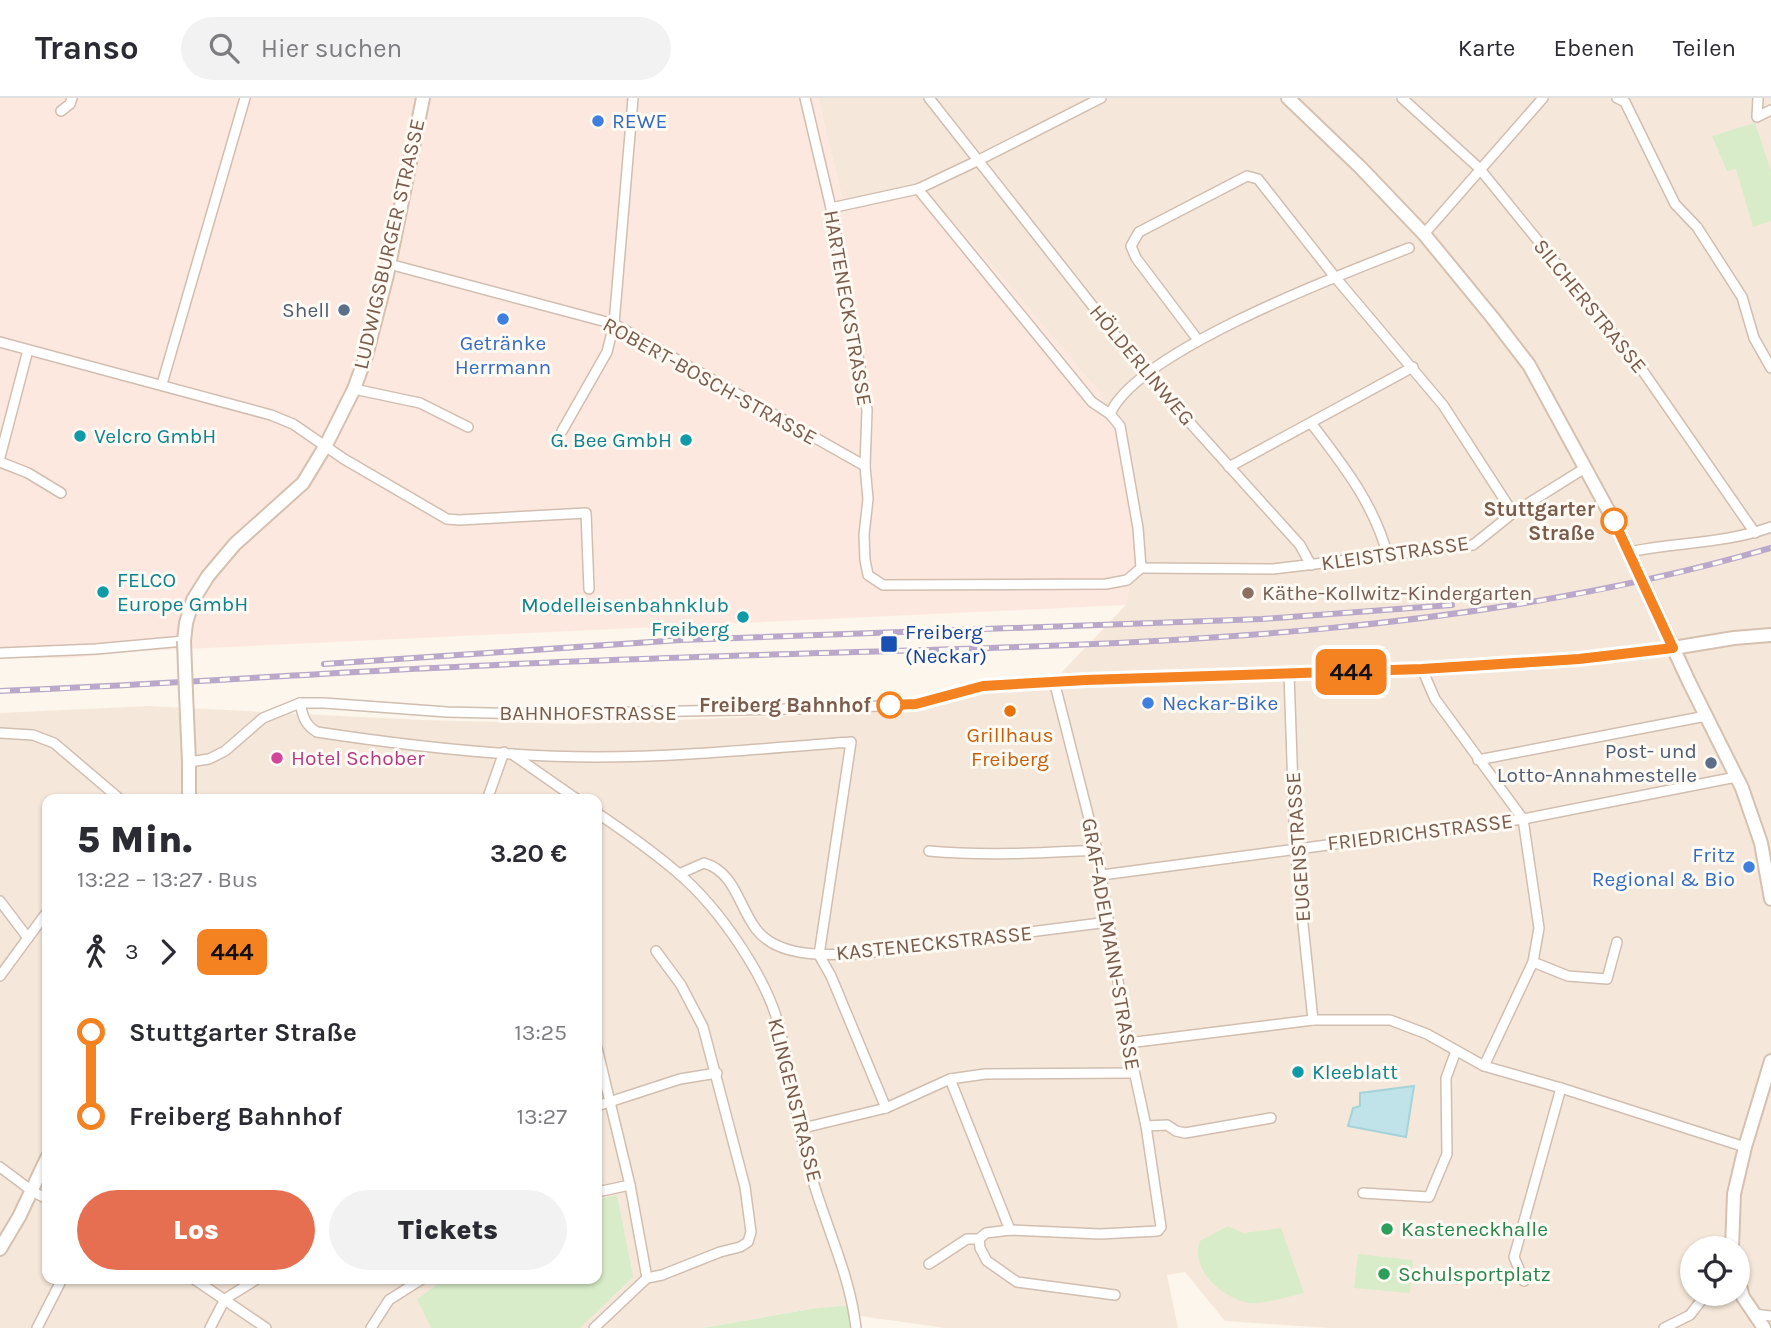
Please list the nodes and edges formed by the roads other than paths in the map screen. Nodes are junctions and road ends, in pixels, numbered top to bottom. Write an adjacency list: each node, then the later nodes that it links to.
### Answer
1 (72, 98): 14 (street)
2 (245, 98): 30 (street)
3 (423, 98): 21 (street, LUDWIGSBURGER STRASSE)
4 (633, 98): 23 (street)
5 (805, 98): 18 (street, HARTENECKSTRASSE)
6 (929, 98): 15 (street, HÖLDERLINWEG)
7 (1101, 98): 15 (street)
8 (1289, 98): 19 (street)
9 (1402, 98): 16 (street, SILCHERSTRASSE)
10 (1543, 98): 16 (street)
11 (1758, 98): 13 (street)
12 (1623, 99): 28 (street)
13 (1771, 110)
14 (61, 111)
15 (977, 161): 17 (street); 29 (street, HÖLDERLINWEG)
16 (1479, 169): 19 (street); 44 (street, SILCHERSTRASSE)
17 (918, 188): 18 (street); 32 (street)
18 (831, 208): 38 (street, HARTENECKSTRASSE)
19 (1423, 234): 40 (street)
20 (1409, 248): 22 (street)
21 (389, 264): 23 (street, ROBERT-BOSCH-STRASSE); 31 (street, LUDWIGSBURGER STRASSE)
22 (1335, 276): 24 (street); 24 (street); 27 (street)
23 (614, 324): 35 (street); 38 (street, ROBERT-BOSCH-STRASSE)
24 (1198, 340): 29 (street)
25 (0, 342): 26 (street)
26 (28, 350): 30 (street); 37 (street)
27 (1413, 367): 33 (street); 42 (street)
28 (1771, 368)
29 (1147, 375): 32 (street); 39 (street, HÖLDERLINWEG)
30 (162, 384): 36 (street)
31 (354, 389): 34 (street, LUDWIGSBURGER STRASSE); 36 (street, LUDWIGSBURGER STRASSE)
32 (1110, 414): 48 (street)
33 (1311, 423): 39 (street); 46 (street)
34 (468, 427)
35 (562, 430)
36 (326, 445): 49 (street); 51 (street, LUDWIGSBURGER STRASSE)
37 (0, 460): 41 (street)
38 (865, 466): 48 (street, HARTENECKSTRASSE)
39 (1229, 467): 47 (street, HÖLDERLINWEG)
40 (1585, 468): 42 (street, KLEISTSTRASSE); 45 (street)
41 (61, 493)
42 (1513, 513): 46 (street, KLEISTSTRASSE)
43 (1771, 527): 44 (street)
44 (1755, 533): 45 (street)
45 (1629, 552): 52 (street)
46 (1388, 556): 47 (street, KLEISTSTRASSE)
47 (1311, 565): 48 (street, KLEISTSTRASSE)
48 (1141, 568)
49 (589, 589)
50 (1771, 635): 52 (street)
51 (184, 641): 53 (street); 62 (street, LUDWIGSBURGER STRASSE, bridge)
52 (1673, 648): 54 (street, BAHNHOFSTRASSE); 58 (street)
53 (0, 653)
54 (1422, 669): 55 (street, BAHNHOFSTRASSE); 61 (street)
55 (1289, 673): 56 (street, BAHNHOFSTRASSE); 70 (street, EUGENSTRASSE)
56 (1054, 681): 57 (street, BAHNHOFSTRASSE); 71 (street, GRAF-ADELMANN-STRASSE)
57 (300, 704): 60 (street); 62 (street, BAHNHOFSTRASSE)
58 (1706, 716): 61 (street); 63 (street)
59 (0, 733): 64 (street)
60 (508, 753): 66 (street); 67 (street); 82 (street)
61 (1478, 760): 69 (street)
62 (189, 762): 65 (street, LUDWIGSBURGER STRASSE)
63 (1736, 778): 69 (street, FRIEDRICHSTRASSE); 75 (street)
64 (114, 794)
65 (189, 794)
66 (490, 794)
67 (569, 794)
68 (602, 817): 73 (street, KLINGENSTRASSE)
69 (1523, 819): 70 (street, FRIEDRICHSTRASSE); 83 (street)
70 (1295, 848): 74 (street, FRIEDRICHSTRASSE); 85 (street, EUGENSTRASSE)
71 (1097, 849): 72 (street); 74 (street, GRAF-ADELMANN-STRASSE)
72 (929, 850)
73 (679, 874): 82 (street, KASTENECKSTRASSE); 100 (street, KLINGENSTRASSE)
74 (1102, 875): 78 (street, GRAF-ADELMANN-STRASSE)
75 (1771, 899)
76 (0, 901): 79 (street)
77 (42, 919): 79 (street)
78 (1108, 922): 82 (street, KASTENECKSTRASSE); 86 (street, GRAF-ADELMANN-STRASSE)
79 (28, 938): 84 (street)
80 (1617, 942): 83 (street)
81 (656, 951): 91 (street)
82 (819, 955): 97 (street)
83 (1533, 962): 89 (street)
84 (0, 976)
85 (1313, 1020): 86 (street); 87 (street)
86 (1128, 1044): 92 (street, GRAF-ADELMANN-STRASSE)
87 (1456, 1051): 89 (street); 107 (street)
88 (1771, 1061): 101 (street)
89 (1484, 1066): 94 (street)
90 (602, 1070): 95 (street)
91 (717, 1073): 95 (street); 114 (street)
92 (1133, 1073): 93 (street); 99 (street, GRAF-ADELMANN-STRASSE)
93 (950, 1079): 97 (street); 109 (street)
94 (1561, 1088): 101 (street); 115 (street)
95 (609, 1101): 96 (street); 104 (street)
96 (602, 1104)
97 (887, 1108): 100 (street)
98 (1272, 1118): 99 (street)
99 (1146, 1126): 109 (street, GRAF-ADELMANN-STRASSE)
100 (799, 1129): 131 (street, KLINGENSTRASSE)
101 (1745, 1147): 110 (street)
102 (0, 1167): 105 (street)
103 (42, 1169): 105 (street)
104 (629, 1185): 106 (street); 114 (street)
105 (32, 1191): 108 (street); 112 (street)
106 (602, 1191)
107 (1363, 1193)
108 (42, 1196)
109 (1010, 1230): 111 (street)
110 (1732, 1236)
111 (979, 1239): 113 (street); 120 (street)
112 (0, 1249)
113 (929, 1264)
114 (647, 1278): 130 (street)
115 (1524, 1281)
116 (59, 1284): 126 (street)
117 (202, 1284): 121 (street)
118 (249, 1284): 121 (street)
119 (414, 1284): 129 (street)
120 (1115, 1295)
121 (225, 1299): 127 (street); 128 (street)
122 (1697, 1306): 132 (street)
123 (1749, 1306): 124 (street)
124 (1754, 1314): 125 (street); 133 (street)
125 (1771, 1315)
126 (37, 1328)
127 (210, 1328)
128 (266, 1328)
129 (371, 1328)
130 (594, 1328)
131 (856, 1328)
132 (1664, 1328)
133 (1764, 1328)

